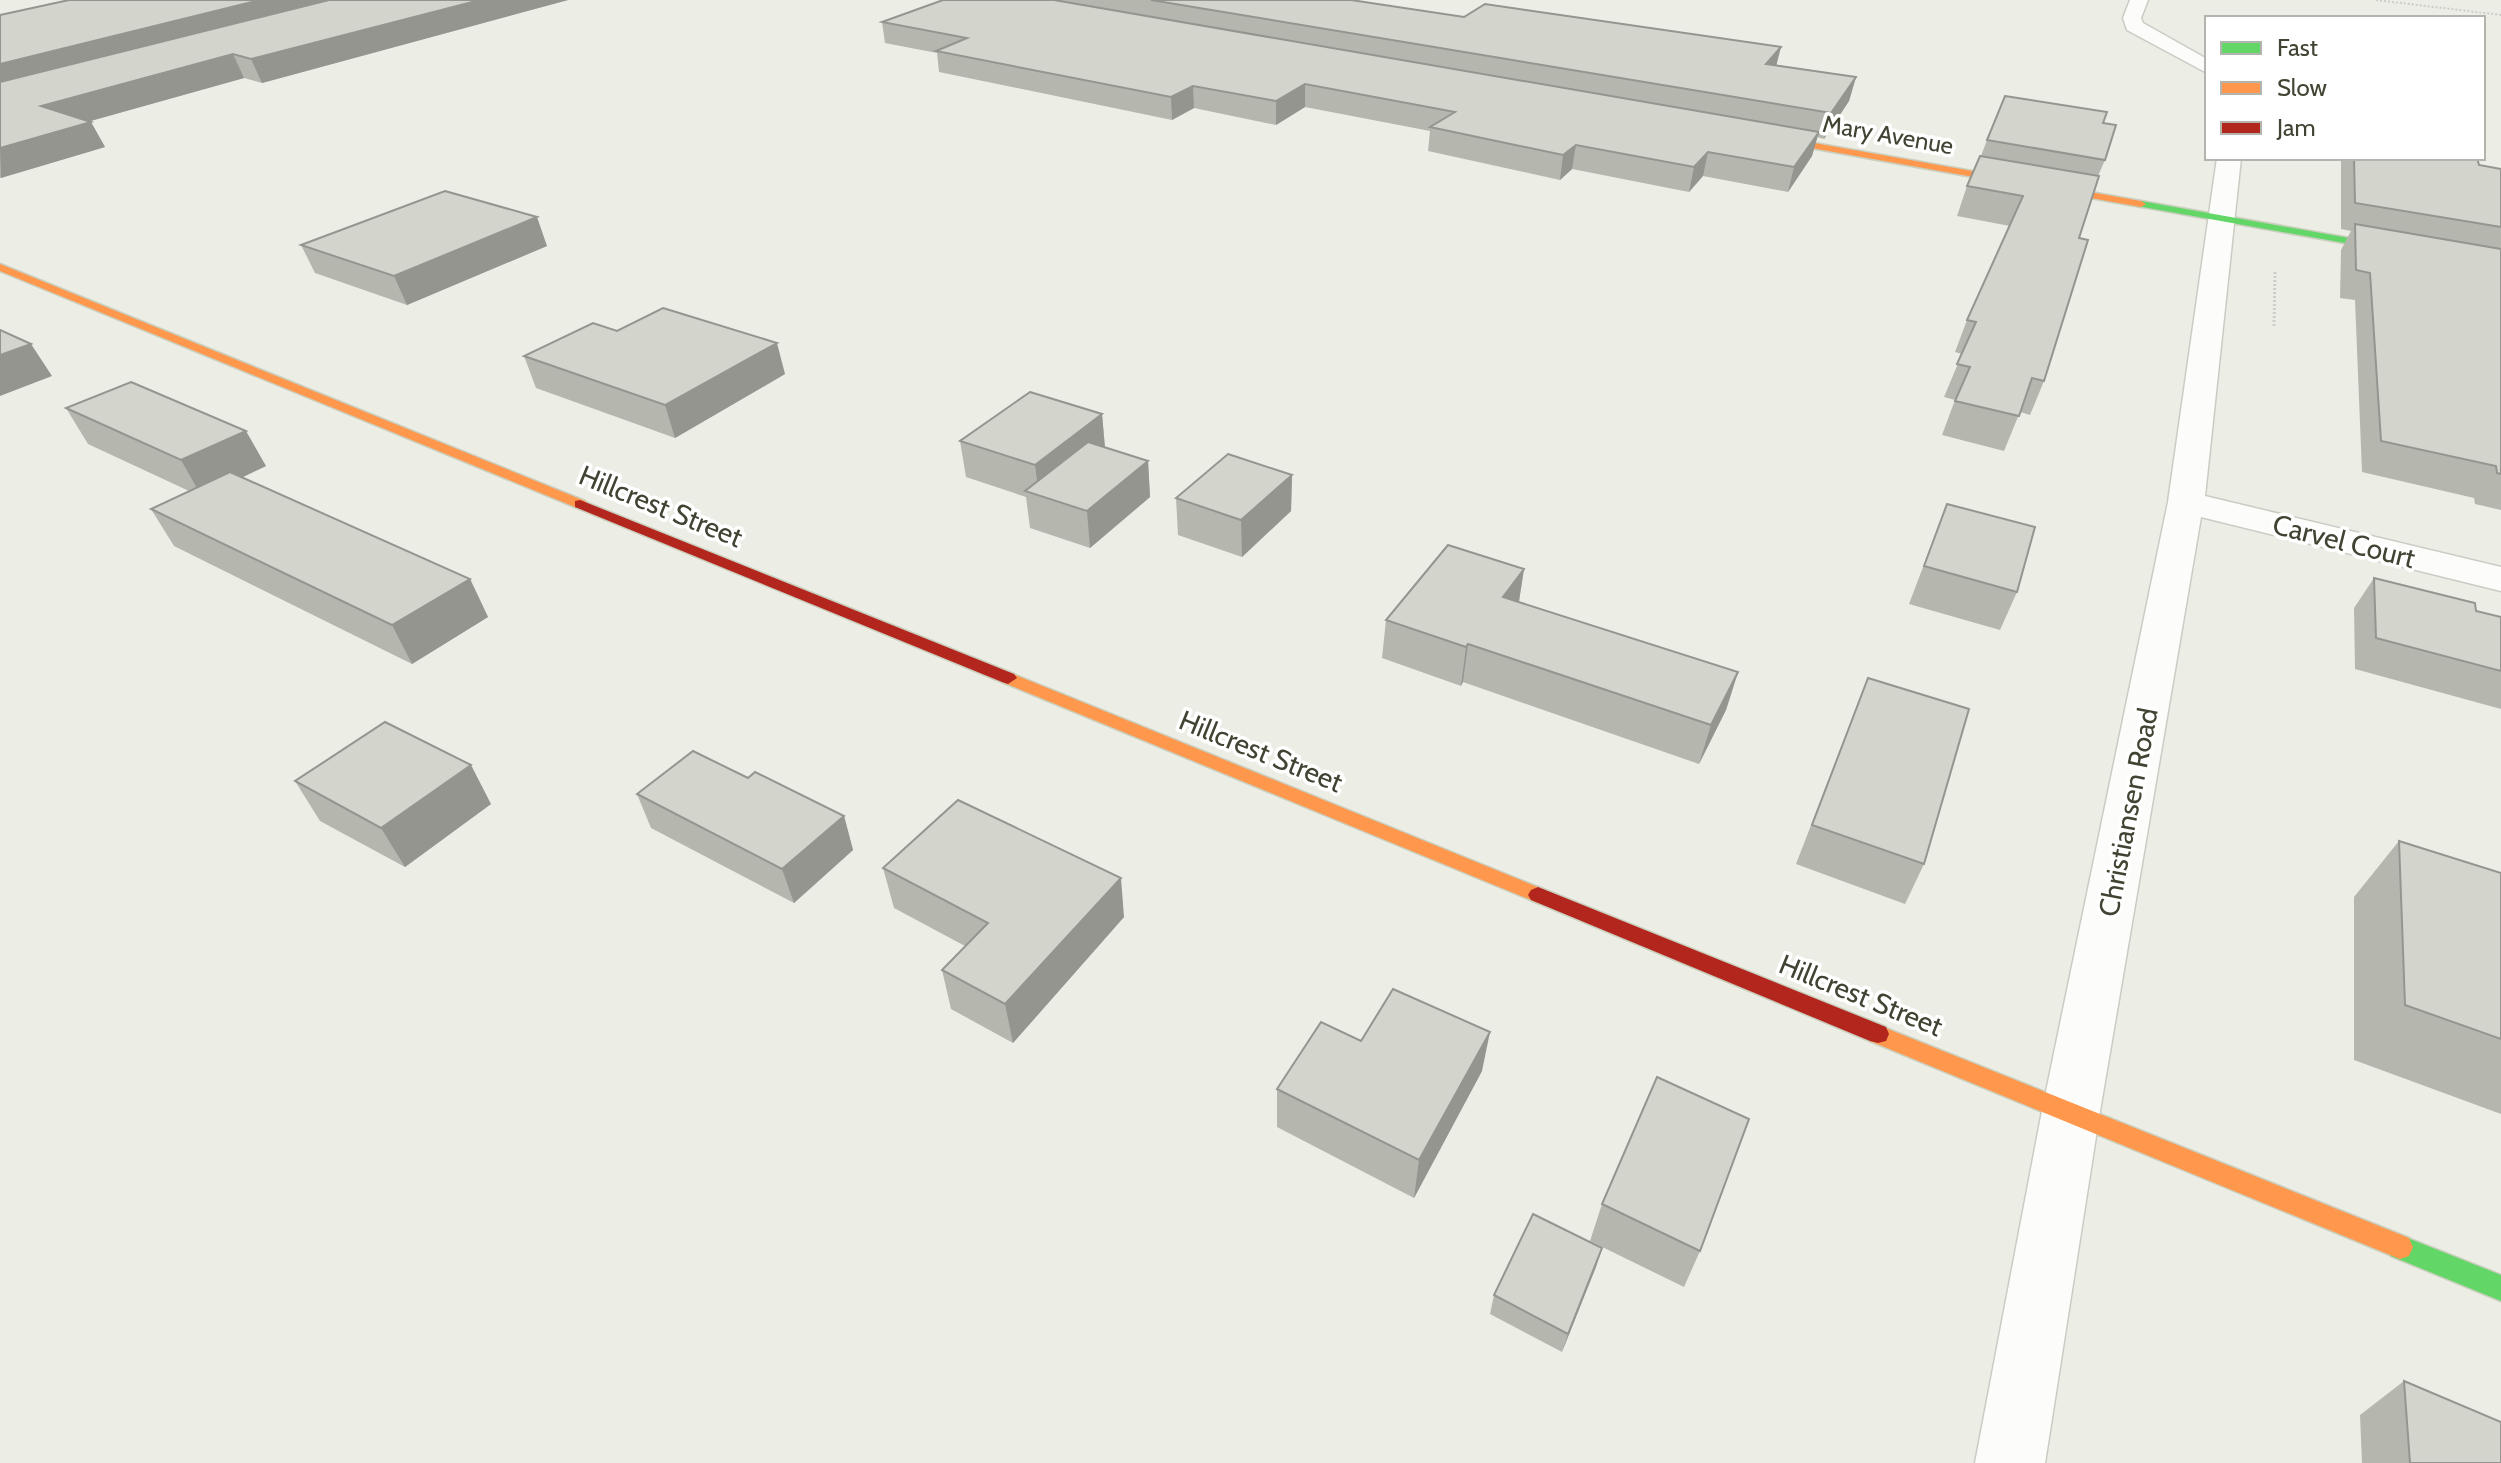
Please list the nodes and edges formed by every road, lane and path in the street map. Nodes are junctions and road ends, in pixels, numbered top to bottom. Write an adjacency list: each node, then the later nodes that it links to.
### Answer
1 (2139, 0): 4 (street)
2 (2376, 0): 3 (path)
3 (2501, 15)
4 (2205, 66)
5 (1735, 132): 7 (street, Mary Avenue)
6 (2229, 160): 7 (street, Christiansen Road)
7 (2221, 218): 10 (street, Mary Avenue); 12 (street, Christiansen Road)
8 (2275, 265): 11 (path)
9 (0, 267): 14 (street, Hillcrest Street)
10 (2501, 268)
11 (2274, 326)
12 (2186, 502): 13 (street, Carvel Court); 14 (street, Christiansen Road)
13 (2501, 579)
14 (2071, 1111): 15 (street, Hillcrest Street); 16 (street, Christiansen Road)
15 (2501, 1288)
16 (2010, 1463)

